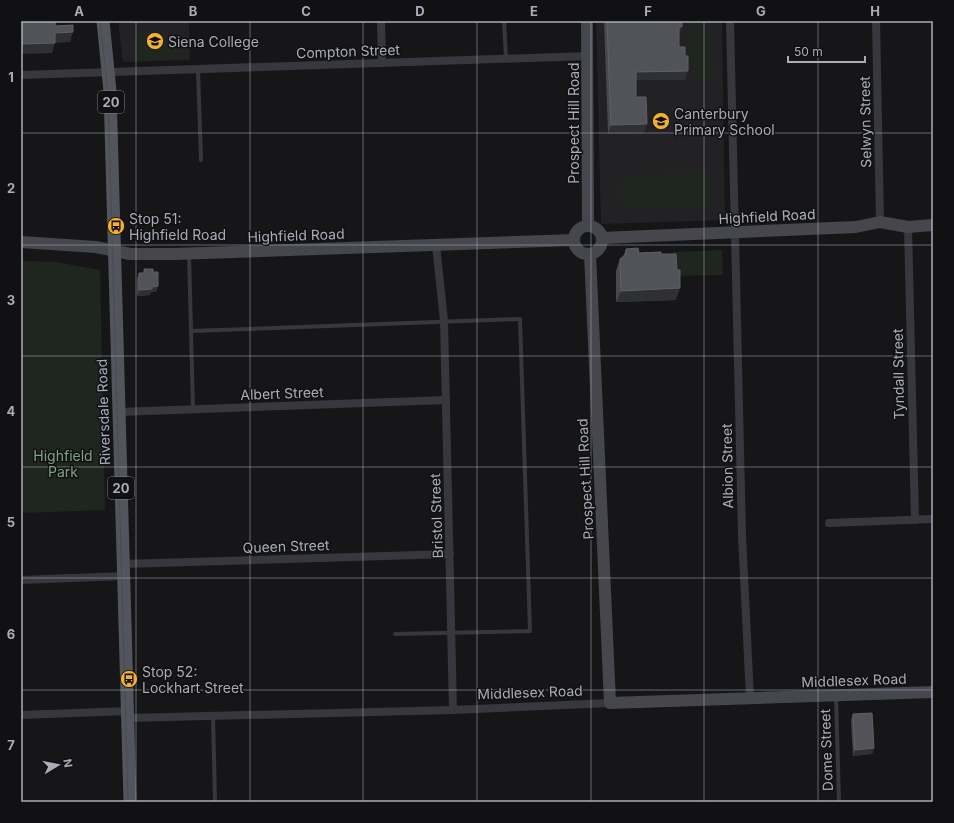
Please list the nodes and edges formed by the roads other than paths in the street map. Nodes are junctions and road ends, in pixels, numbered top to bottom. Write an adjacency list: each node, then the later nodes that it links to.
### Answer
1 (103, 21): 11 (main road, Riversdale Road / 20)
2 (380, 21): 9 (street)
3 (504, 21): 8 (lane)
4 (587, 21): 7 (main road, Prospect Hill Road)
5 (730, 21): 18 (street, Albion Street)
6 (876, 21): 14 (street, Selwyn Street)
7 (588, 56): 8 (street, Compton Street); 15 (main road, Prospect Hill Road)
8 (506, 58): 9 (street, Compton Street)
9 (382, 63): 10 (street, Compton Street)
10 (198, 70): 11 (street, Compton Street); 13 (lane)
11 (109, 72): 12 (street, Compton Street); 23 (main road, Riversdale Road / 20)
12 (21, 75)
13 (201, 160)
14 (880, 222): 17 (main road, Highfield Road); 18 (main road, Highfield Road)
15 (588, 226): 19 (main road); 20 (main road)
16 (933, 226): 17 (main road, Highfield Road)
17 (908, 227): 32 (street, Tyndall Street)
18 (734, 233): 19 (main road, Highfield Road); 41 (street, Albion Street)
19 (602, 238): 25 (main road)
20 (574, 240): 22 (main road, Highfield Road); 25 (main road)
21 (21, 242): 23 (main road, Highfield Road)
22 (436, 245): 24 (main road, Highfield Road); 26 (street, Bristol Street)
23 (114, 250): 24 (main road, Highfield Road); 30 (main road, Riversdale Road / 20)
24 (189, 254): 27 (lane)
25 (590, 254): 42 (main road, Prospect Hill Road)
26 (444, 321): 27 (lane); 28 (street, Bristol Street); 38 (lane)
27 (191, 331): 29 (lane)
28 (446, 400): 29 (street, Albert Street); 34 (street, Bristol Street)
29 (193, 410): 30 (street, Albert Street)
30 (119, 412): 35 (main road, Riversdale Road / 20)
31 (933, 519): 32 (street)
32 (915, 520): 33 (street)
33 (829, 523)
34 (450, 554): 35 (street, Queen Street); 38 (street, Bristol Street)
35 (124, 570): 36 (street, Queen Street); 45 (main road, Riversdale Road / 20)
36 (21, 580)
37 (395, 634): 38 (lane)
38 (452, 634): 43 (street, Bristol Street)
39 (933, 692): 40 (main road, Middlesex Road)
40 (836, 696): 41 (main road, Middlesex Road); 49 (lane, Dome Street)
41 (750, 698): 42 (main road, Middlesex Road)
42 (610, 704): 43 (street, Middlesex Road)
43 (454, 710): 46 (street, Middlesex Road)
44 (21, 715): 45 (street, Middlesex Road)
45 (128, 715): 46 (street, Middlesex Road); 47 (main road, Riversdale Road / 20)
46 (213, 716): 48 (lane)
47 (130, 802)
48 (215, 802)
49 (839, 802)

